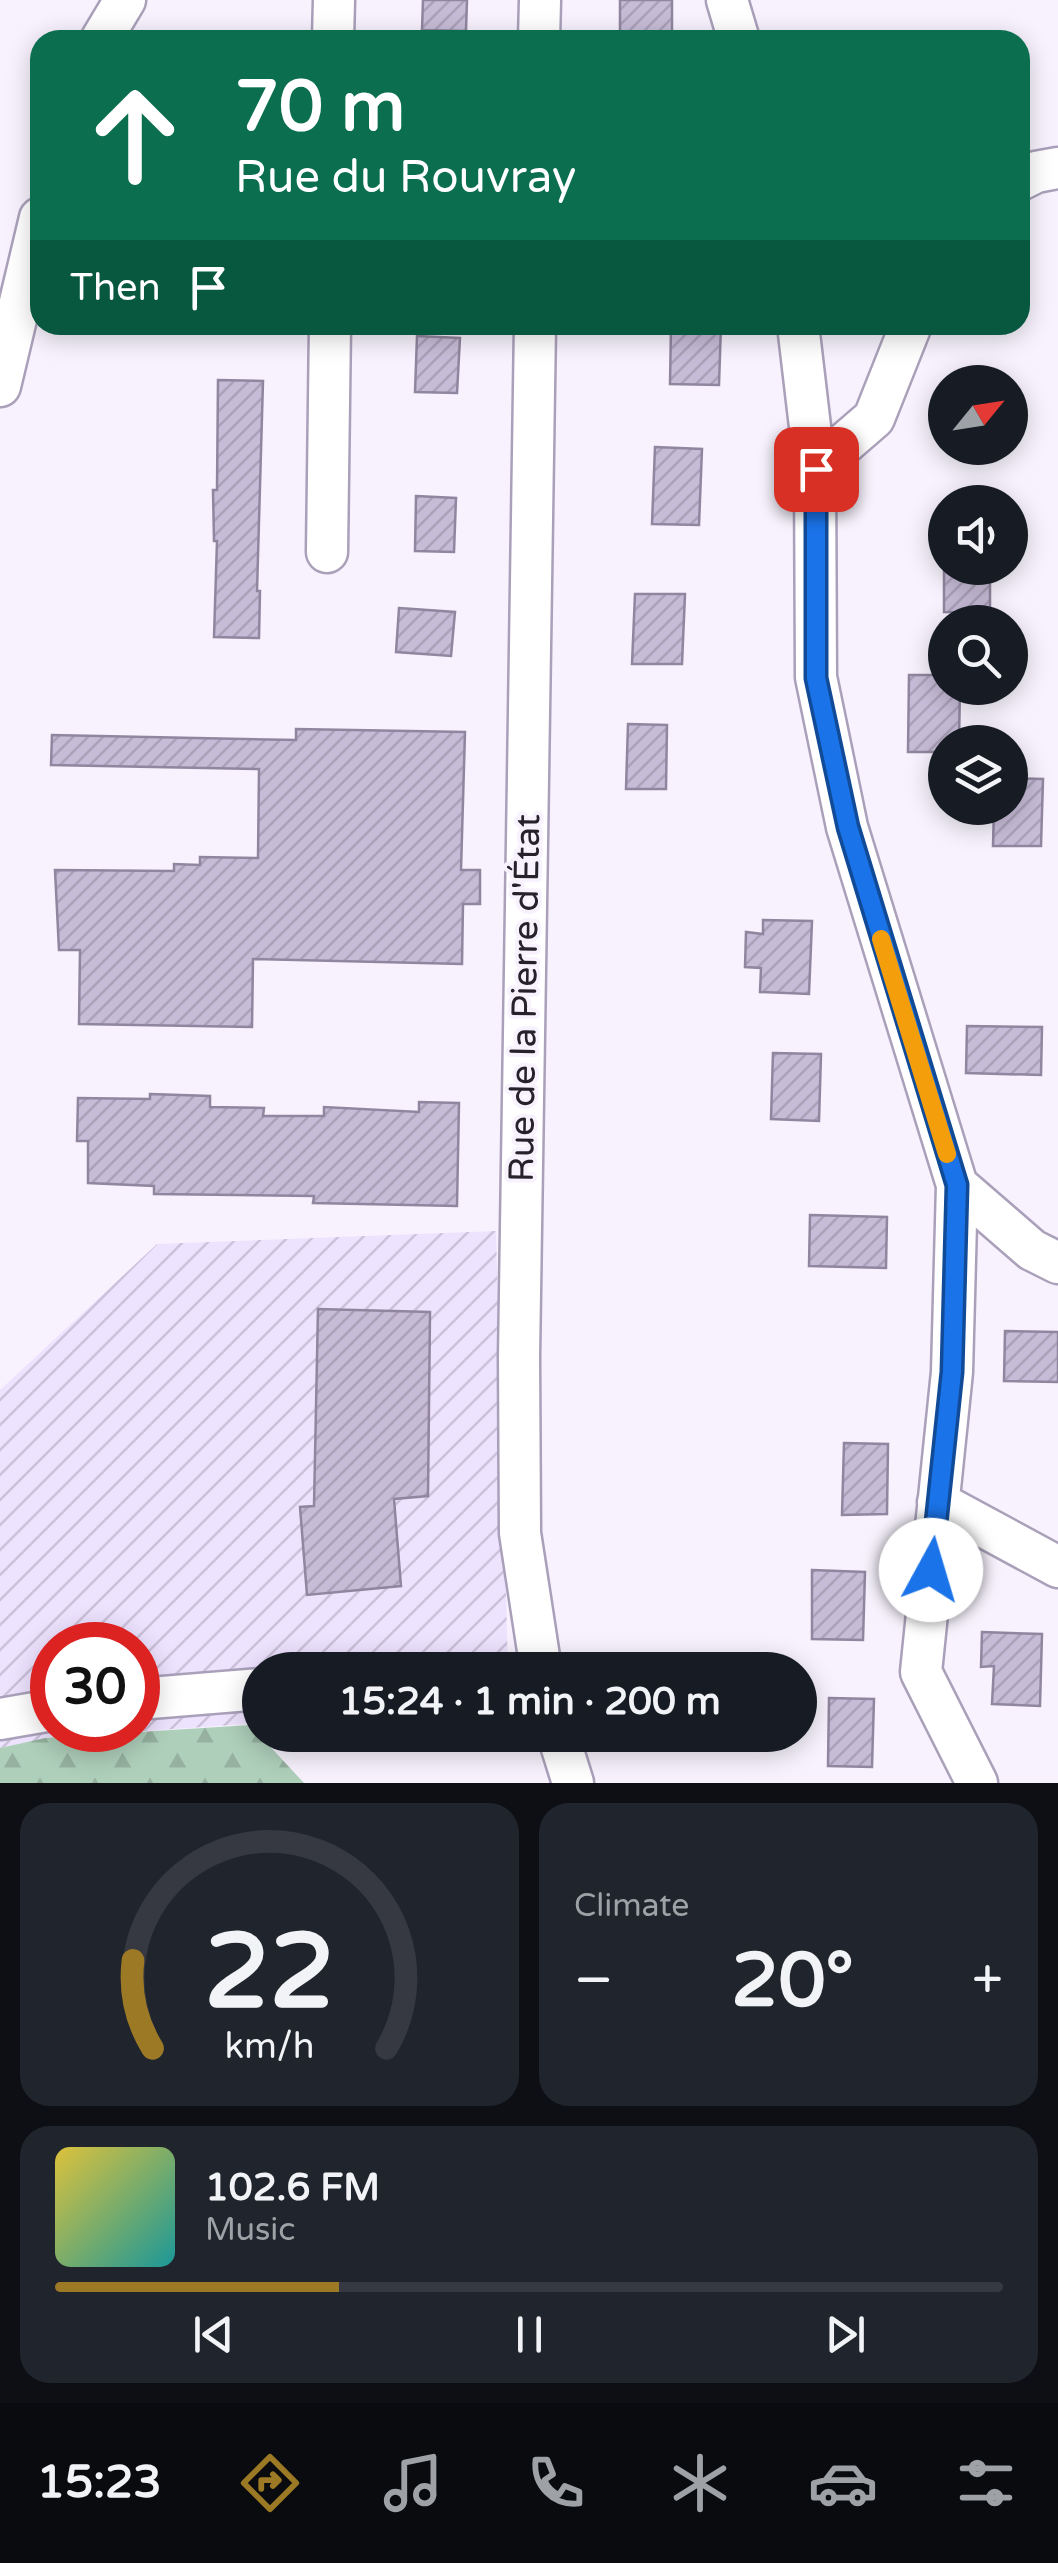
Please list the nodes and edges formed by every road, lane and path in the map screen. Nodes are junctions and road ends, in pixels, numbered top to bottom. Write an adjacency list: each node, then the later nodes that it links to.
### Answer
1 (125, 0): 5 (street)
2 (334, 0): 6 (street)
3 (540, 0): 7 (street)
4 (727, 0): 8 (street)
5 (107, 30)
6 (333, 30)
7 (539, 30)
8 (736, 30)
9 (1058, 168): 10 (street)
10 (1030, 175)
11 (30, 260): 16 (street)
12 (330, 335): 18 (street)
13 (535, 335): 23 (street, Rue de la Pierre d'État)
14 (799, 335): 17 (street)
15 (907, 335): 17 (street)
16 (0, 386)
17 (816, 469): 19 (street)
18 (327, 552)
19 (957, 1185): 20 (street); 21 (street)
20 (1058, 1263)
21 (938, 1502): 22 (street); 30 (street)
22 (1058, 1566)
23 (538, 1652)
24 (242, 1690): 25 (street)
25 (160, 1697)
26 (30, 1713): 27 (street)
27 (0, 1718)
28 (563, 1752): 29 (street)
29 (573, 1783)
30 (977, 1783)

